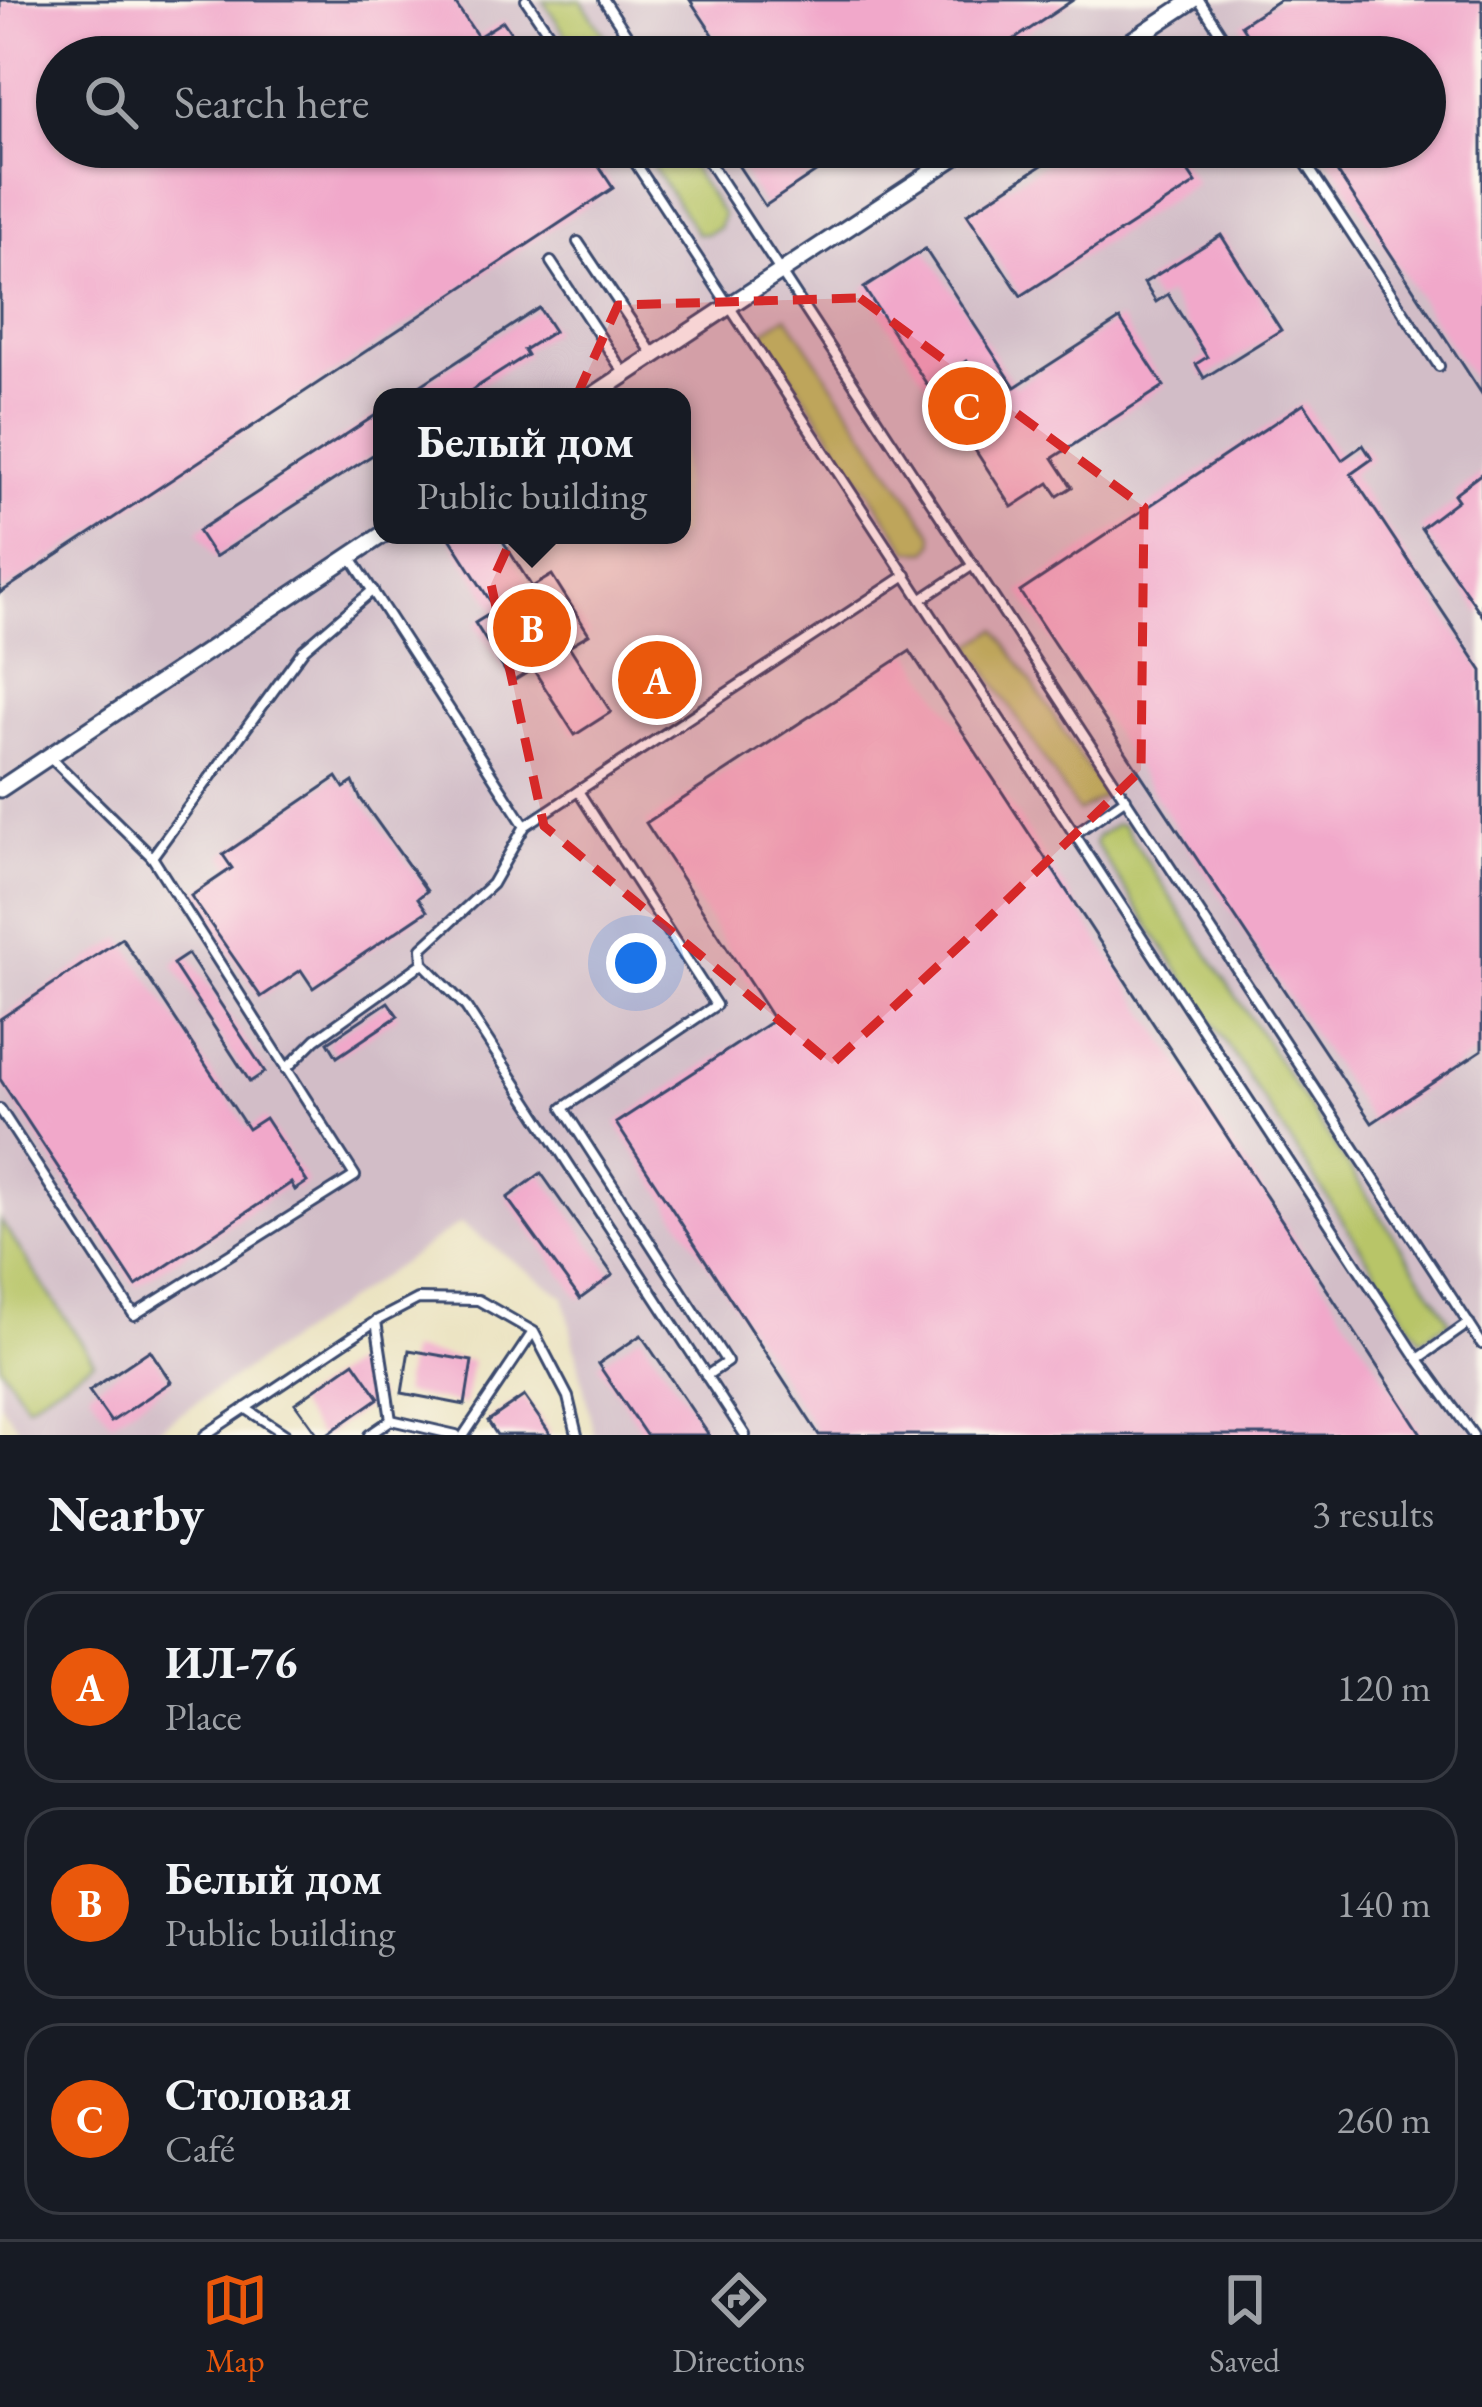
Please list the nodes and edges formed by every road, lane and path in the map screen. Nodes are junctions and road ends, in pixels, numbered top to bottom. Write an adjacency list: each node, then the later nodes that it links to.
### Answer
1 (526, 0): 4 (lane)
2 (604, 0): 5 (lane)
3 (1196, 0): 6 (street); 7 (lane)
4 (551, 36)
5 (627, 36)
6 (1140, 36)
7 (1221, 36)
8 (639, 168): 15 (lane)
9 (714, 168): 14 (lane)
10 (938, 168): 14 (street)
11 (1309, 168): 17 (lane)
12 (578, 242): 16 (lane)
13 (550, 262): 18 (lane)
14 (781, 272): 15 (street); 22 (lane)
15 (730, 305): 16 (street); 23 (lane)
16 (653, 356): 18 (street)
17 (1439, 366)
18 (625, 375): 19 (street)
19 (605, 388)
20 (373, 541): 21 (street)
21 (350, 556): 24 (lane); 26 (street)
22 (973, 565): 25 (lane); 29 (lane)
23 (907, 574): 25 (lane); 28 (lane)
24 (373, 590): 30 (lane); 32 (lane)
25 (922, 599): 31 (lane)
26 (49, 756): 27 (street); 32 (lane)
27 (0, 789)
28 (578, 791): 30 (lane); 41 (lane)
29 (1126, 798): 31 (lane); 37 (lane)
30 (525, 826): 33 (lane)
31 (1076, 832): 40 (lane)
32 (152, 857): 34 (lane)
33 (423, 963): 34 (lane); 41 (lane)
34 (286, 1069): 35 (lane)
35 (0, 1108)
36 (376, 1321): 38 (lane); 42 (lane); 43 (lane)
37 (1469, 1323): 39 (lane); 40 (lane)
38 (533, 1332): 47 (lane); 48 (lane)
39 (1482, 1344)
40 (1418, 1359): 50 (lane)
41 (706, 1376): 49 (lane)
42 (245, 1408): 44 (lane); 45 (lane)
43 (392, 1420): 46 (lane); 47 (lane)
44 (205, 1435)
45 (286, 1435)
46 (369, 1435)
47 (460, 1435)
48 (577, 1435)
49 (745, 1435)
50 (1472, 1435)

